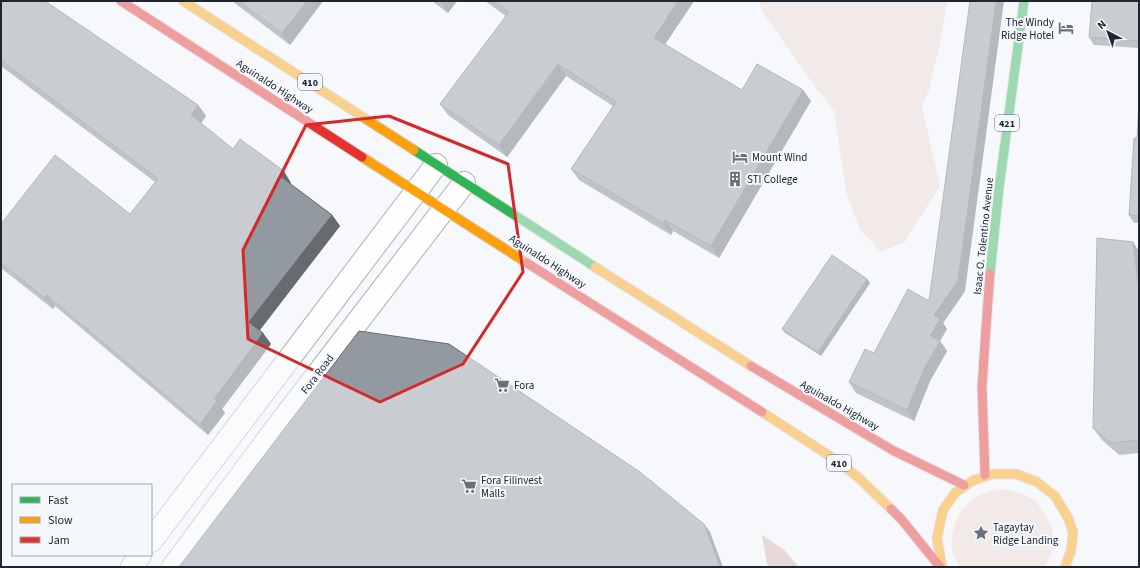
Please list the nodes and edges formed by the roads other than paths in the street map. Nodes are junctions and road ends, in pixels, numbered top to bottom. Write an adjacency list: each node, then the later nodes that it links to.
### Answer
1 (121, 1): 6 (main road, Aguinaldo Highway / 410)
2 (183, 1): 4 (main road, Aguinaldo Highway / 410)
3 (1024, 1): 8 (main road, Isaac O. Tolentino Avenue / 421)
4 (436, 165): 5 (main road, Aguinaldo Highway / 410); 6 (street)
5 (464, 183): 7 (street, Fora Road); 9 (main road, Aguinaldo Highway / 410)
6 (416, 192): 7 (main road, Aguinaldo Highway / 410); 10 (street)
7 (444, 209): 13 (street, Fora Road); 14 (main road, Aguinaldo Highway / 410)
8 (985, 475): 9 (main road, 410); 15 (main road, 410)
9 (964, 485): 14 (main road, 410)
10 (152, 540)
11 (139, 556): 12 (street)
12 (132, 567)
13 (173, 567)
14 (941, 567)
15 (1065, 567)

